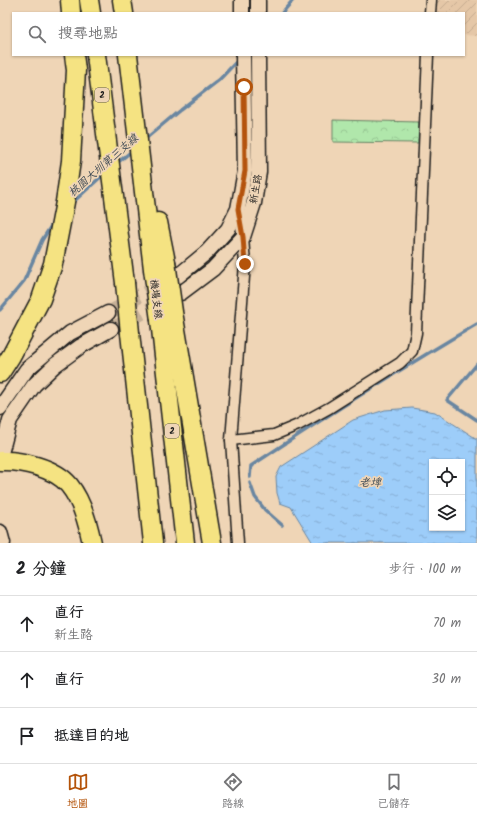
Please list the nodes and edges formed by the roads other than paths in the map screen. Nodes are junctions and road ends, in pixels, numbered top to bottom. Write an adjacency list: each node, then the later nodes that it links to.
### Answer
1 (70, 0): 6 (highway)
2 (89, 0): 7 (highway)
3 (242, 0): 8 (main road)
4 (258, 0): 9 (main road)
5 (431, 0): 10 (street)
6 (71, 12)
7 (91, 12)
8 (242, 12)
9 (258, 12)
10 (430, 12)
11 (74, 56): 24 (highway)
12 (96, 56): 32 (highway, 2, bridge)
13 (129, 56): 22 (highway, 機場支線 / 2, bridge)
14 (243, 56): 17 (main road, 新生路)
15 (258, 56): 18 (main road, 新生路)
16 (428, 56): 26 (street)
17 (238, 209): 18 (street); 19 (main road, 新生路)
18 (243, 237): 20 (main road, 新生路); 26 (street)
19 (178, 276)
20 (181, 293)
21 (108, 313): 25 (main road)
22 (166, 316): 33 (highway, 機場支線 / 2); 34 (highway)
23 (111, 329): 27 (main road)
24 (0, 373)
25 (0, 408)
26 (231, 440): 35 (street)
27 (0, 457)
28 (0, 460): 30 (highway)
29 (0, 532): 31 (main road)
30 (92, 541)
31 (3, 543)
32 (153, 543)
33 (185, 543)
34 (212, 543)
35 (238, 543)

